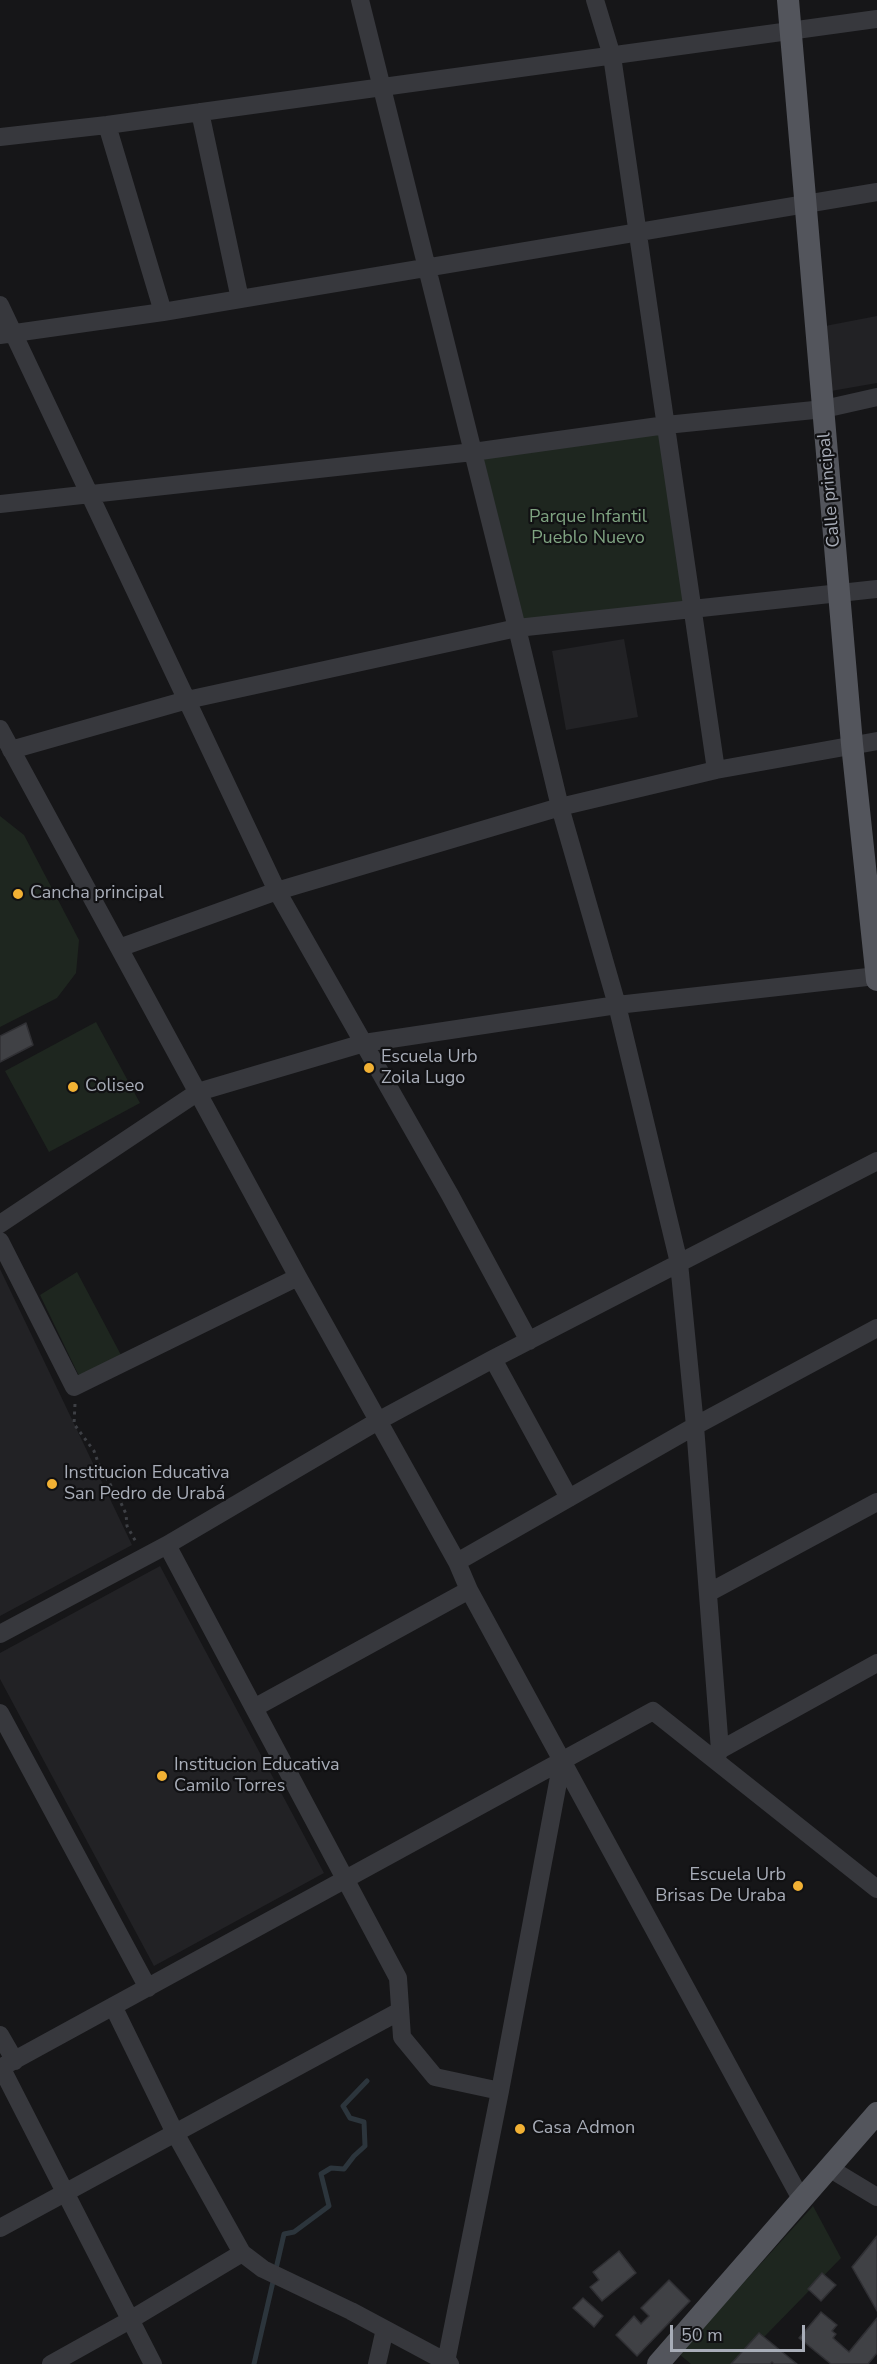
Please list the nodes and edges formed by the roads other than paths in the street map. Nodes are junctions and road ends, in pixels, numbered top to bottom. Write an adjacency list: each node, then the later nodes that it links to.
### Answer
1 (360, 0): 7 (street)
2 (595, 0): 6 (street)
3 (788, 0): 5 (main road, Calle principal)
4 (877, 19): 5 (street)
5 (790, 31): 6 (street); 12 (main road, Calle principal)
6 (612, 56): 7 (street); 13 (street)
7 (381, 87): 8 (street); 14 (street)
8 (200, 112): 9 (street); 15 (street)
9 (106, 125): 10 (street); 17 (street)
10 (0, 137)
11 (877, 192): 12 (street)
12 (805, 204): 13 (street); 20 (main road, Calle principal)
13 (638, 232): 14 (street); 21 (street)
14 (426, 267): 15 (street); 22 (street)
15 (240, 299): 17 (street)
16 (0, 305): 18 (street)
17 (163, 312): 18 (street)
18 (6, 334): 23 (street)
19 (877, 397): 20 (street)
20 (824, 409): 21 (street); 26 (main road, Calle principal)
21 (666, 425): 22 (street); 27 (street)
22 (473, 452): 23 (street); 28 (street)
23 (90, 495): 24 (street); 29 (street)
24 (0, 504)
25 (877, 589): 26 (street)
26 (839, 593): 27 (street); 32 (main road, Calle principal)
27 (693, 609): 28 (street); 34 (street)
28 (518, 628): 29 (street); 35 (street)
29 (187, 700): 33 (street); 36 (street)
30 (0, 729): 33 (street)
31 (877, 741): 32 (street)
32 (852, 744): 34 (street); 38 (main road, Calle principal)
33 (11, 750): 37 (street)
34 (716, 770): 35 (street)
35 (560, 807): 36 (street); 39 (street)
36 (277, 891): 37 (street); 40 (street)
37 (119, 948): 41 (street)
38 (877, 978): 39 (street)
39 (616, 1005): 40 (street); 45 (street)
40 (364, 1043): 41 (street); 48 (street)
41 (198, 1092): 43 (street); 46 (street)
42 (877, 1161): 45 (street)
43 (0, 1224)
44 (0, 1241): 46 (street)
45 (679, 1263): 48 (street); 51 (street)
46 (298, 1277): 50 (street)
47 (877, 1328): 51 (street)
48 (528, 1341): 49 (street)
49 (493, 1359): 50 (street); 52 (street)
50 (378, 1421): 54 (street); 55 (street)
51 (695, 1426): 52 (street); 57 (street)
52 (569, 1498): 55 (street)
53 (877, 1502): 57 (street)
54 (167, 1545): 58 (street); 60 (street)
55 (457, 1562): 56 (street)
56 (469, 1590): 60 (street); 63 (street)
57 (708, 1593): 62 (street)
58 (0, 1634)
59 (877, 1663): 62 (street)
60 (254, 1708): 64 (street)
61 (0, 1713): 66 (street)
62 (717, 1755): 63 (street); 65 (street)
63 (562, 1761): 64 (street); 71 (street); 77 (street)
64 (346, 1880): 66 (street); 68 (street)
65 (877, 1889)
66 (148, 1988): 67 (street)
67 (113, 2006): 70 (street); 73 (street)
68 (400, 2011): 71 (street); 73 (street)
69 (0, 2035): 70 (street)
70 (5, 2065): 75 (street)
71 (500, 2091): 82 (street)
72 (877, 2113): 74 (main road)
73 (175, 2133): 75 (street); 79 (street)
74 (829, 2168): 76 (street); 77 (main road)
75 (66, 2193): 78 (street); 80 (street)
76 (877, 2197)
77 (801, 2199): 86 (main road)
78 (0, 2228)
79 (242, 2253): 80 (street); 81 (street)
80 (130, 2320): 83 (street); 84 (street)
81 (385, 2329): 82 (street); 85 (street)
82 (448, 2363)
83 (51, 2364)
84 (153, 2364)
85 (377, 2364)
86 (657, 2364)

